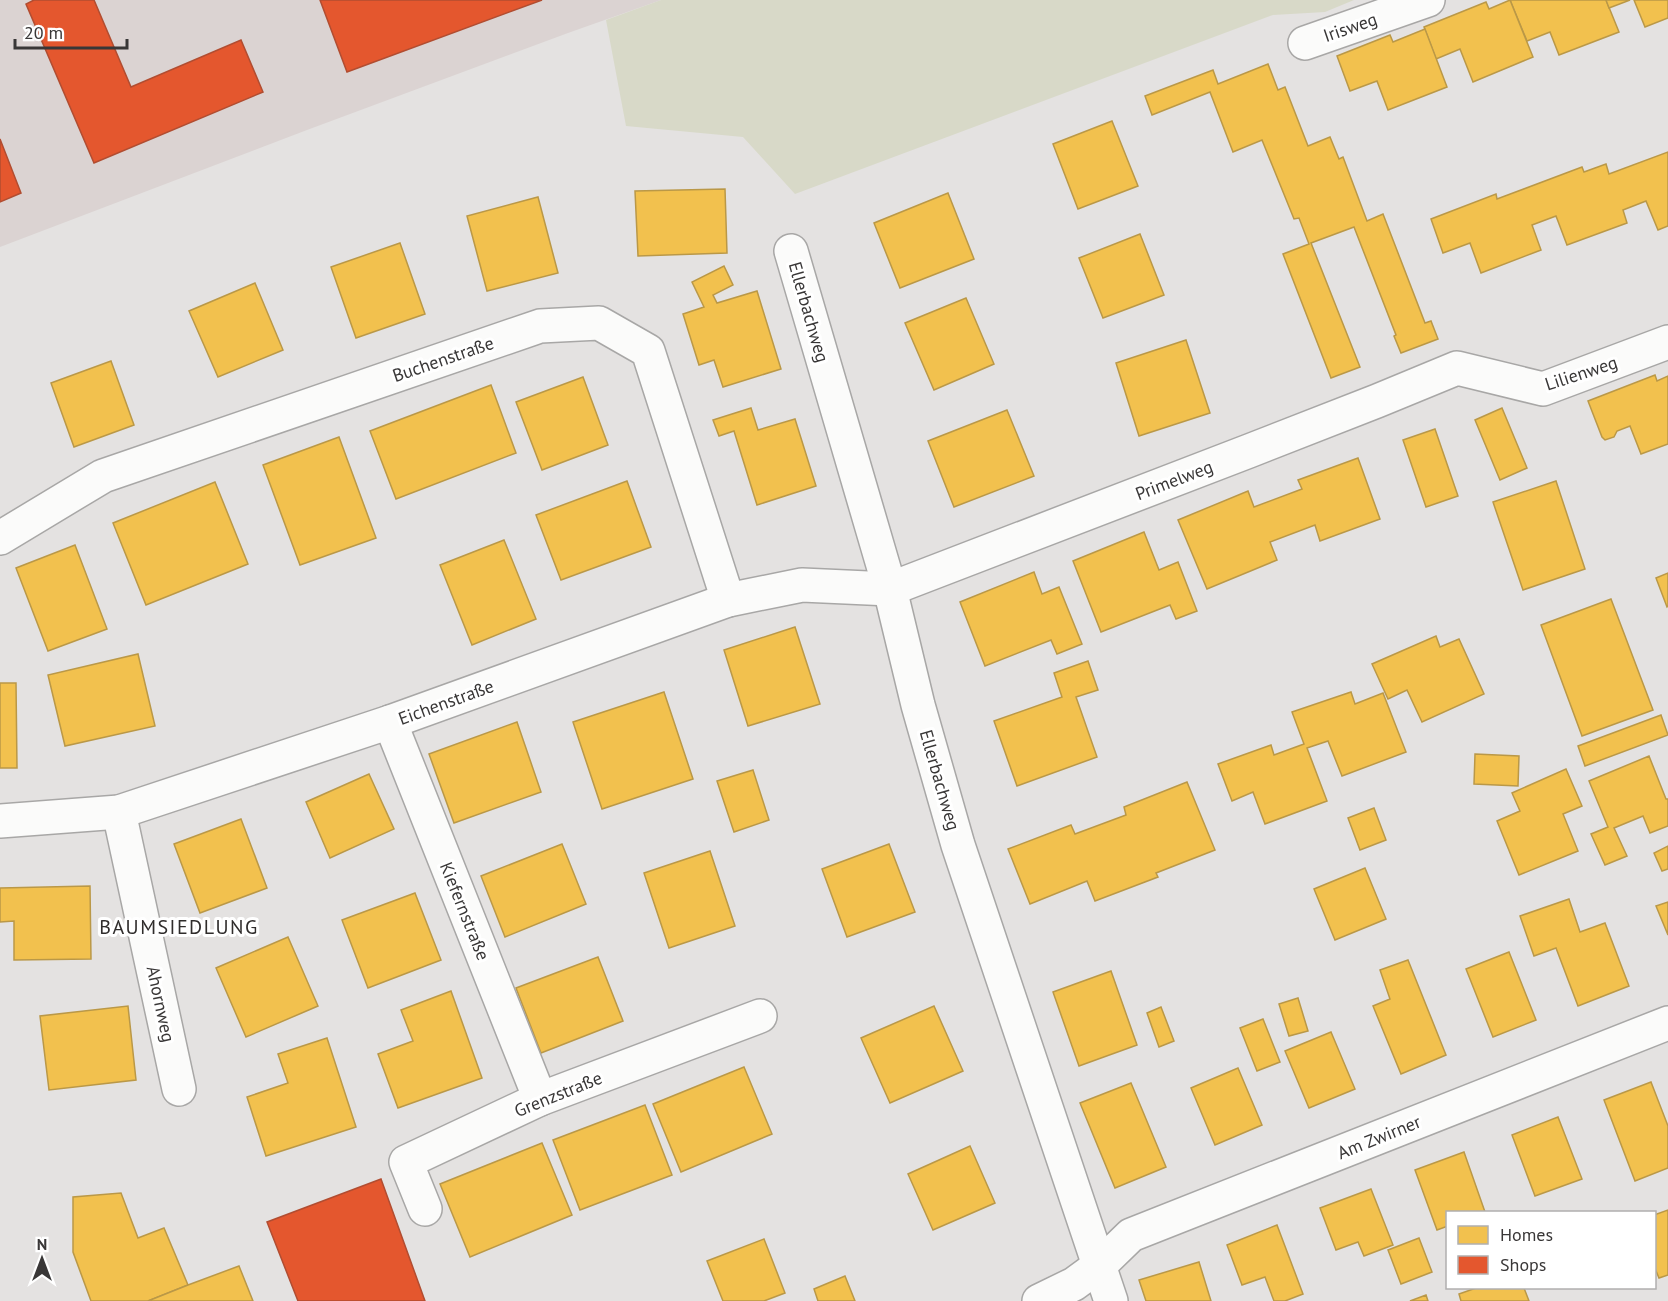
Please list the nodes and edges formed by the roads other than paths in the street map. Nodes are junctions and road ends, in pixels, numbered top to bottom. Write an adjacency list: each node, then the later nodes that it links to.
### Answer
1 (1428, 0): 2 (street, Irisweg)
2 (1305, 43)
3 (791, 251): 7 (street, Ellerbachweg)
4 (1668, 342): 5 (street, Lilienweg)
5 (1456, 368): 7 (street, Primelweg)
6 (0, 538): 8 (street, Buchenstraße)
7 (890, 588): 8 (street, Eichenstraße); 17 (street, Ellerbachweg)
8 (728, 600): 9 (street, Eichenstraße)
9 (390, 722): 10 (street, Eichenstraße); 15 (street, Kiefernstraße)
10 (119, 813): 11 (street, Eichenstraße); 14 (street, Ahornweg)
11 (0, 821)
12 (760, 1016): 15 (street, Grenzstraße)
13 (1668, 1023): 17 (street, Am Zwirner)
14 (179, 1089)
15 (540, 1099): 16 (street, Grenzstraße)
16 (425, 1209)
17 (1100, 1265): 18 (street); 19 (street, Ellerbachweg)
18 (1039, 1301)
19 (1111, 1301)

